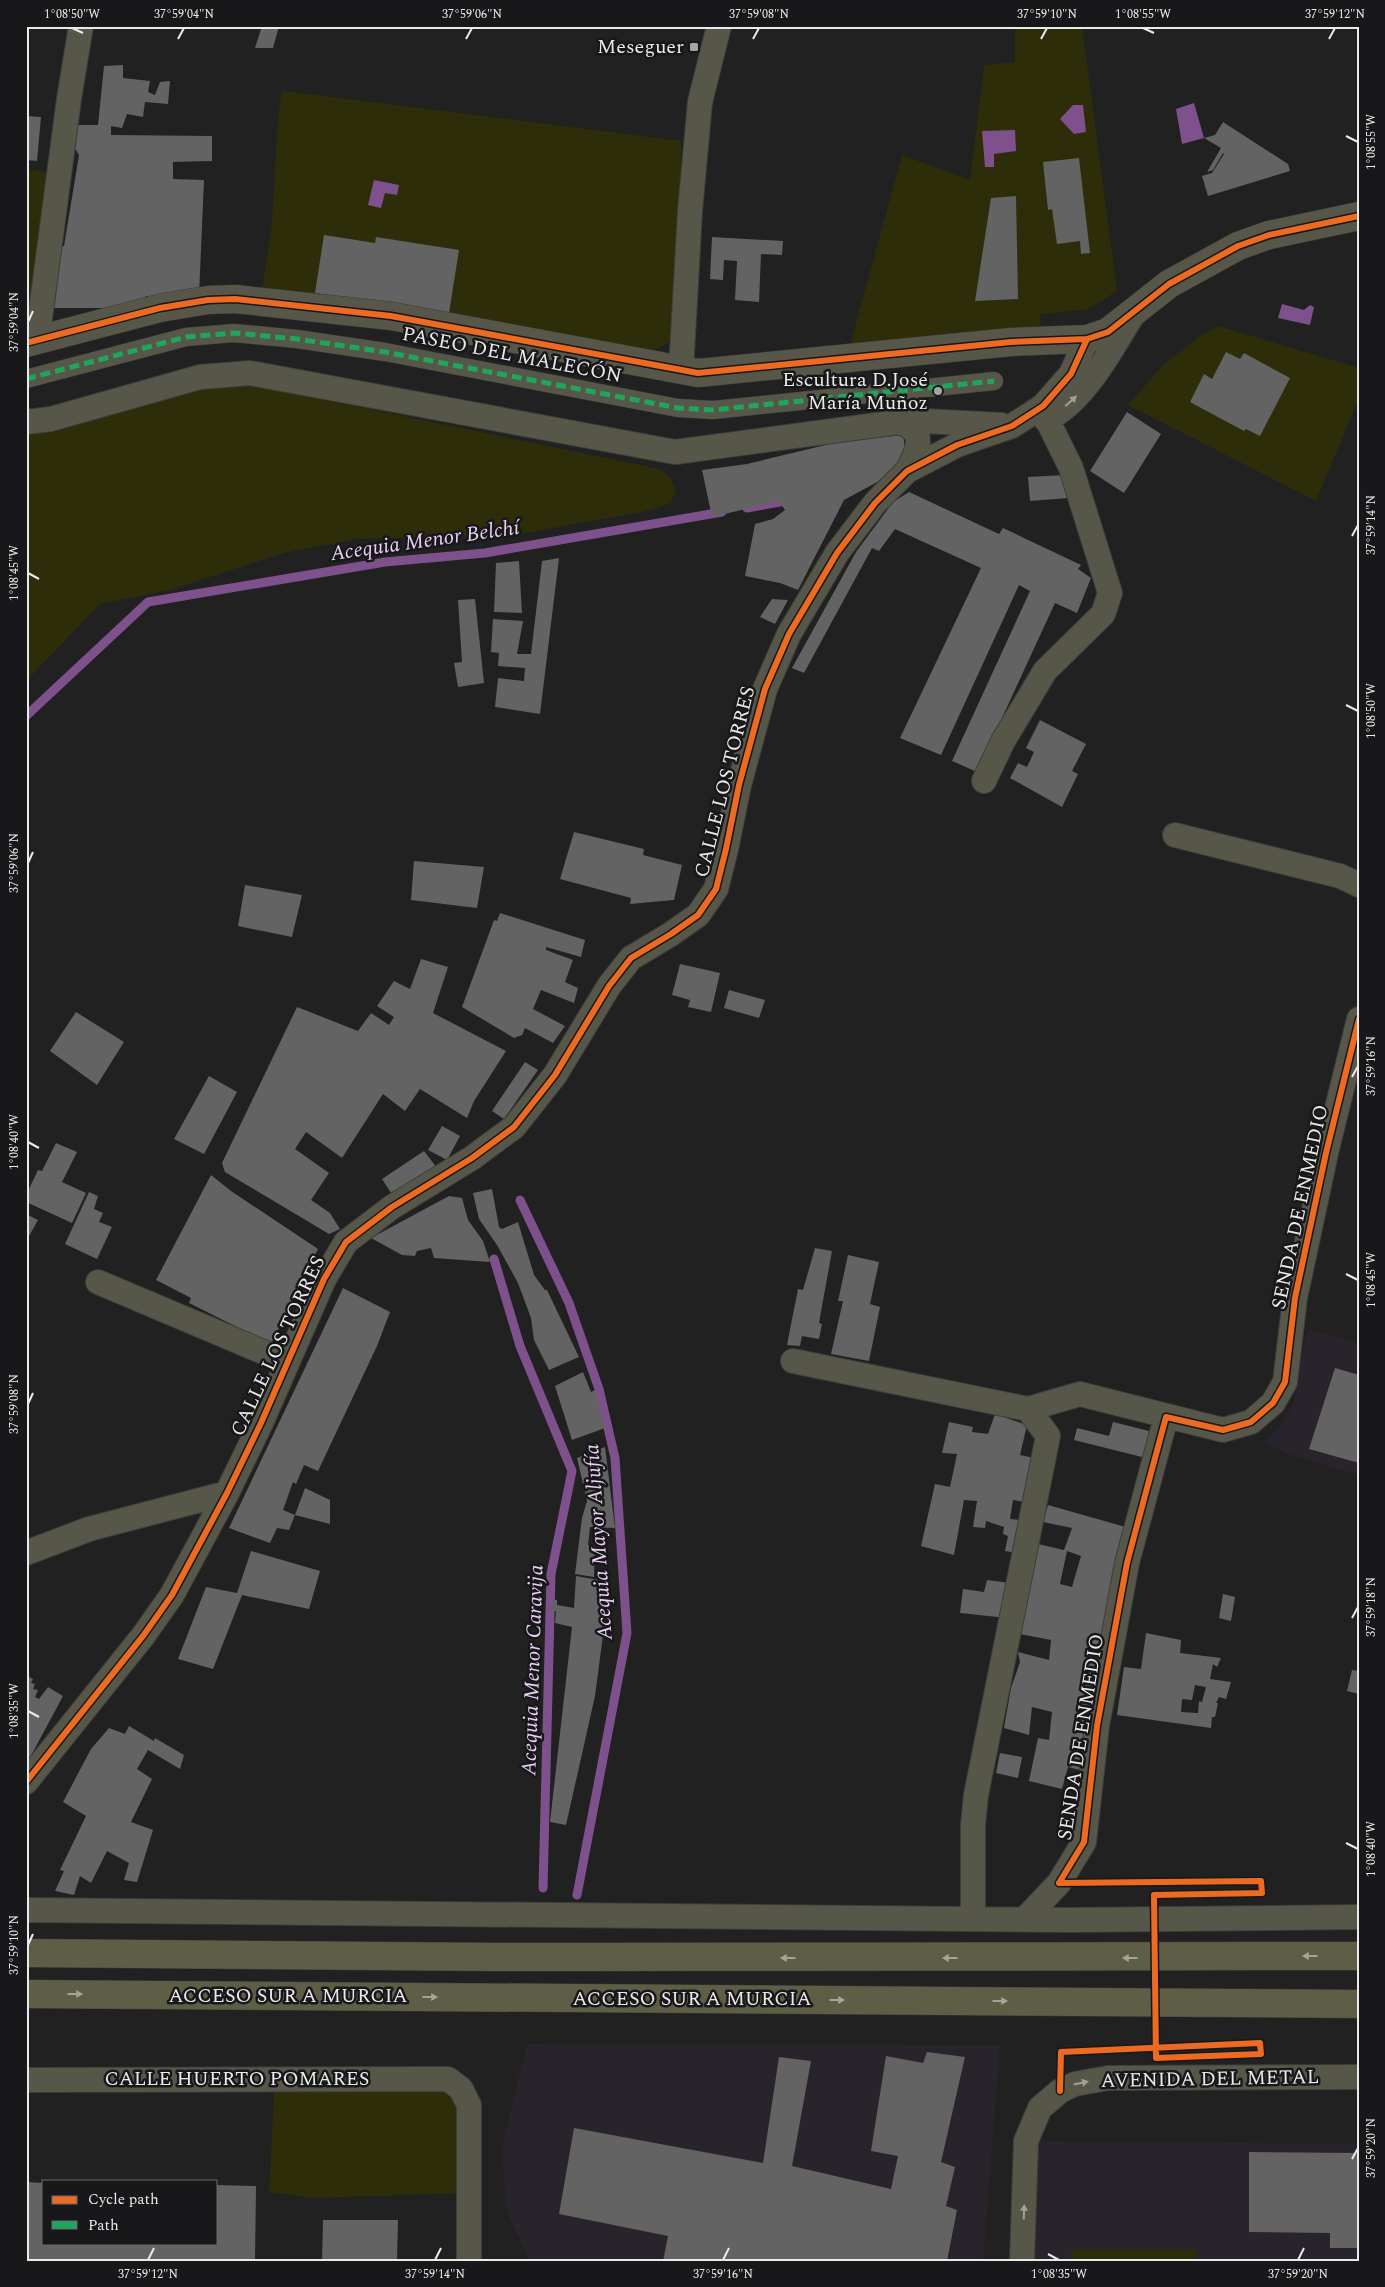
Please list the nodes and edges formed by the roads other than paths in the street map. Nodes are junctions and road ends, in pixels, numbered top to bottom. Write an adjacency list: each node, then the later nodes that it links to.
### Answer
1 (82, 26): 6 (street)
2 (719, 26): 7 (street)
3 (1359, 216): 4 (street)
4 (1135, 311): 5 (street); 10 (street, one-way to 4)
5 (1087, 339): 7 (street); 10 (street)
6 (32, 342): 7 (street)
7 (682, 371)
8 (26, 380): 9 (street, PASEO DEL MALECÓN)
9 (994, 381)
10 (1044, 413): 13 (street); 15 (street)
11 (26, 422): 12 (street)
12 (899, 422): 13 (street); 14 (street)
13 (1012, 426): 14 (street, CALLE LOS TORRES)
14 (907, 471): 20 (street, CALLE LOS TORRES)
15 (984, 781)
16 (1175, 835): 17 (street)
17 (1359, 885)
18 (1359, 1019): 23 (street, SENDA DE ENMEDIO)
19 (98, 1282): 20 (street)
20 (287, 1362): 24 (street, CALLE LOS TORRES)
21 (793, 1362): 22 (street)
22 (1028, 1409): 23 (street); 29 (street)
23 (1166, 1417): 30 (street, SENDA DE ENMEDIO)
24 (227, 1493): 25 (street); 26 (street, CALLE LOS TORRES)
25 (26, 1553)
26 (26, 1782)
27 (26, 1910): 29 (street)
28 (1359, 1917): 30 (street)
29 (973, 1918): 30 (street)
30 (1025, 1919)
31 (26, 1953): 32 (highway, ACCESO SUR A MURCIA, one-way to 31)
32 (1359, 1956)
33 (26, 1994): 34 (highway, ACCESO SUR A MURCIA, one-way to 34)
34 (1359, 2004)
35 (1359, 2077): 38 (street, AVENIDA DEL METAL, one-way to 35)
36 (26, 2080): 37 (street, CALLE HUERTO POMARES)
37 (469, 2261)
38 (1022, 2261)

